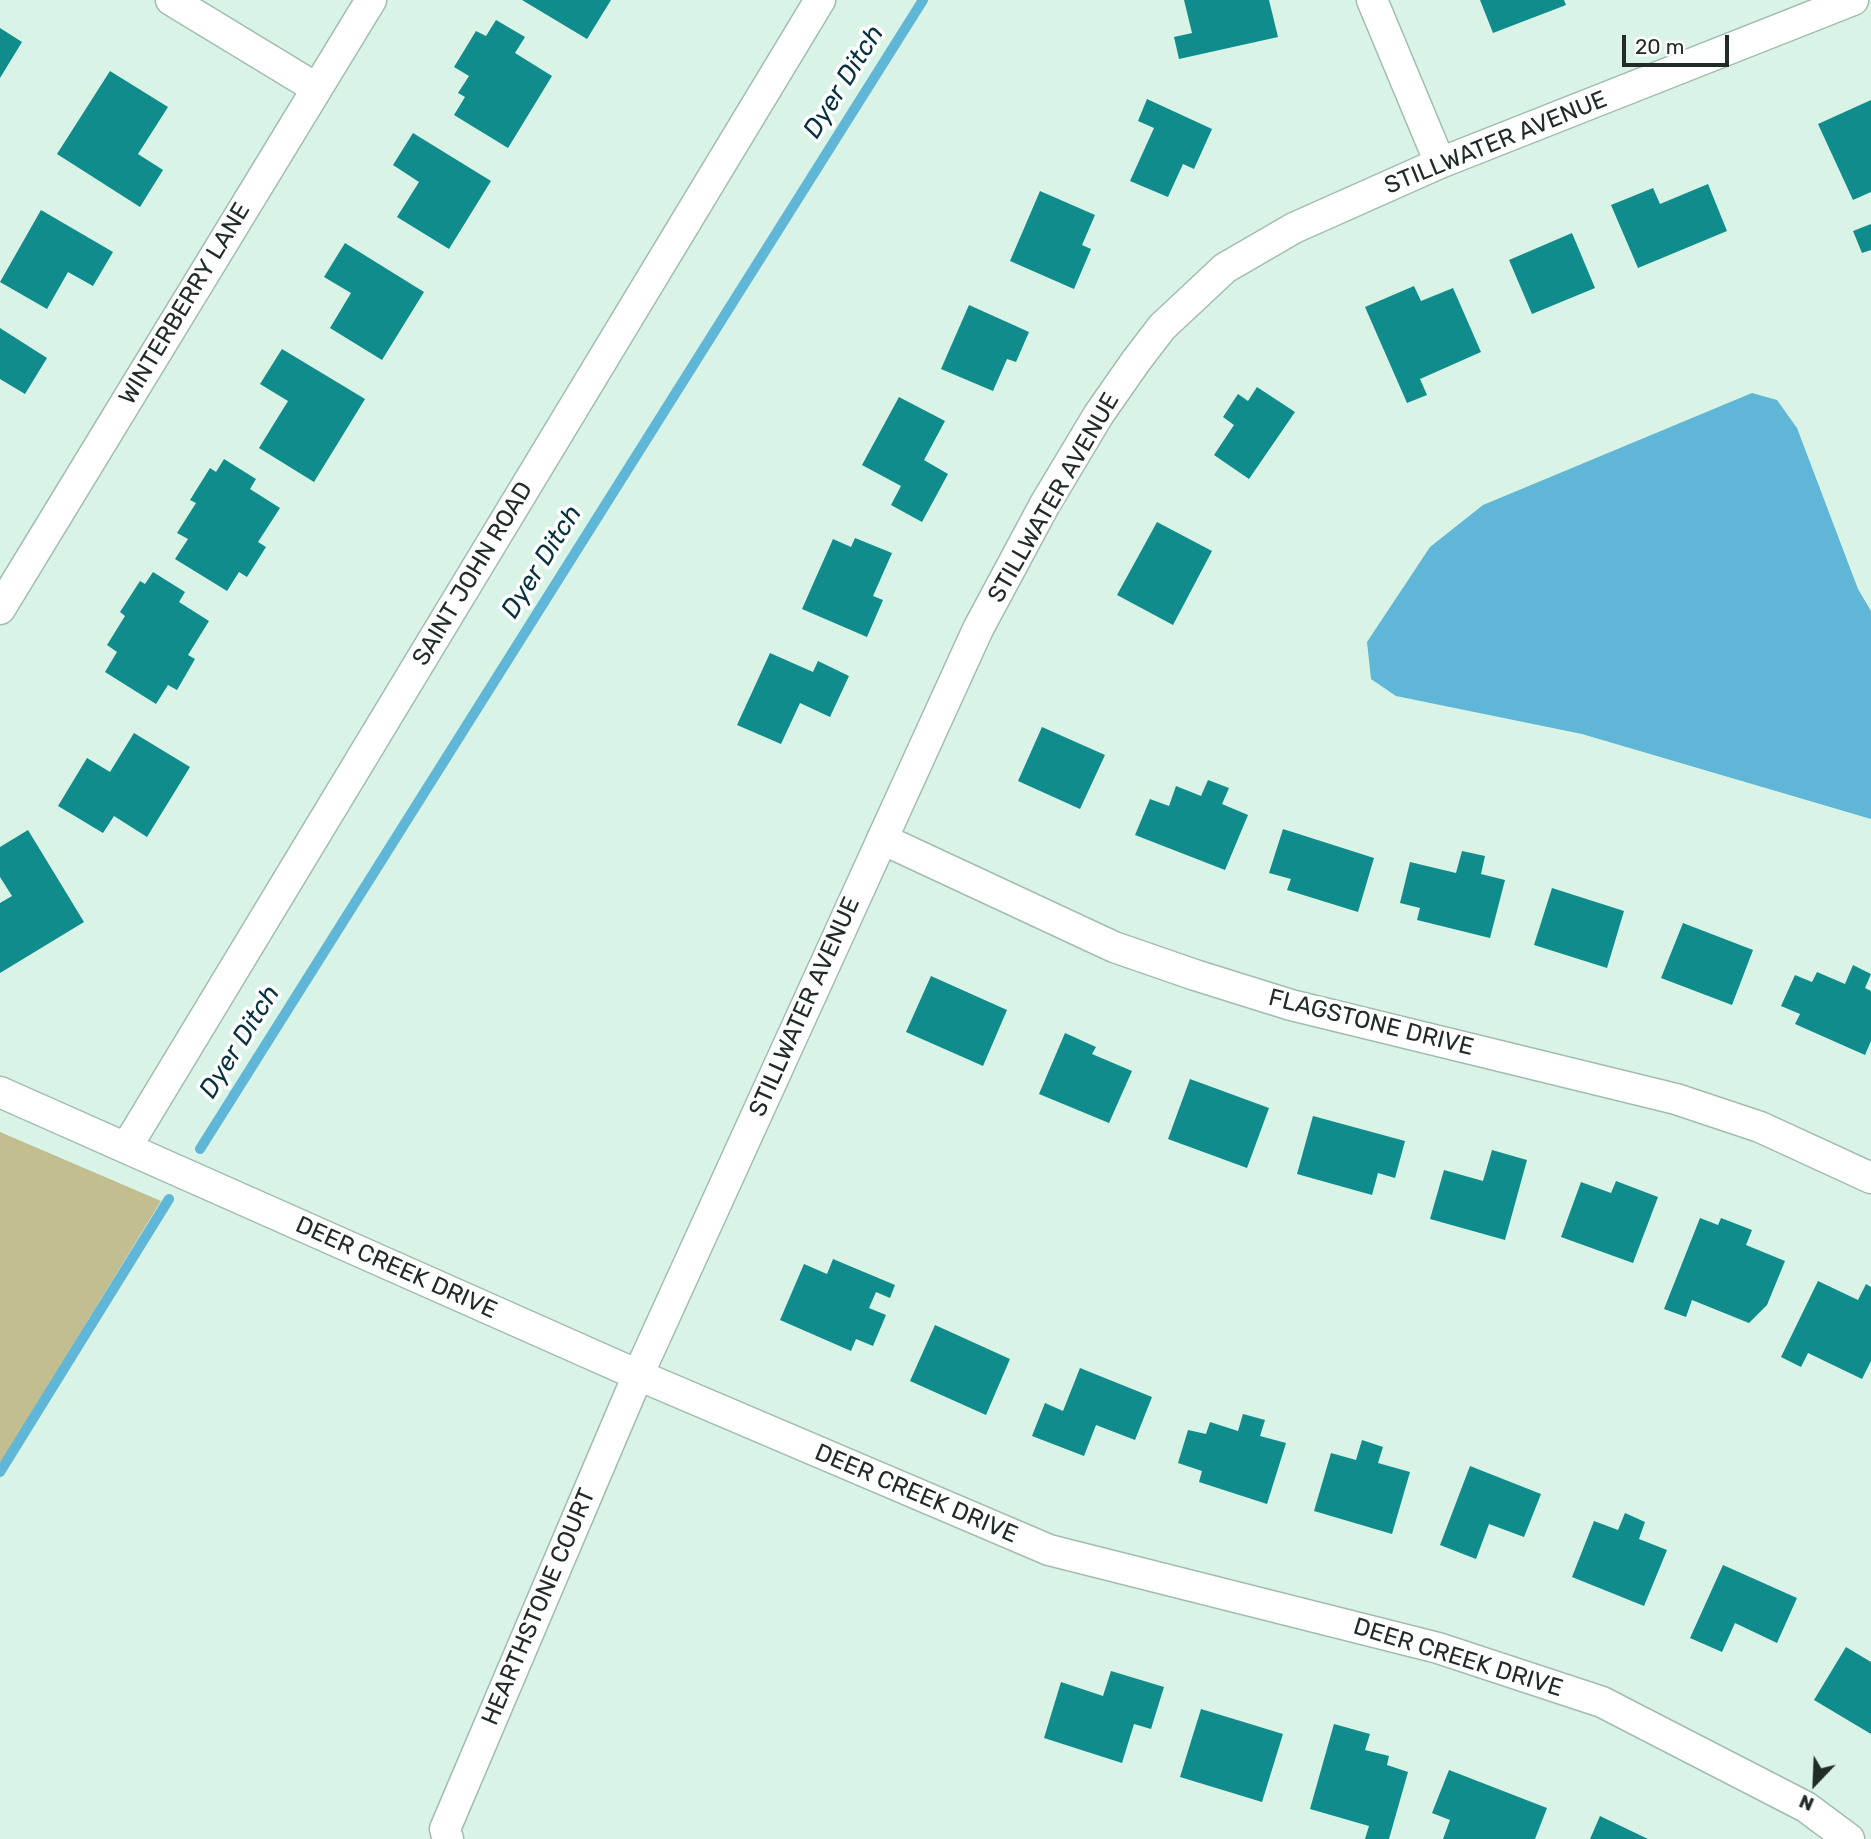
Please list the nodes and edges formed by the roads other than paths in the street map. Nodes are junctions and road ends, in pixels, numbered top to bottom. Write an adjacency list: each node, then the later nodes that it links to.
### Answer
1 (171, 0): 6 (street)
2 (371, 0): 6 (street, WINTERBERRY LANE)
3 (820, 0): 11 (street, SAINT JOHN ROAD)
4 (1372, 0): 7 (street)
5 (1853, 0): 7 (street, STILLWATER AVENUE)
6 (316, 88): 8 (street, WINTERBERRY LANE)
7 (1440, 163): 9 (street, STILLWATER AVENUE)
8 (0, 609)
9 (882, 839): 12 (street, FLAGSTONE DRIVE); 13 (street, STILLWATER AVENUE)
10 (0, 1092): 11 (street, DEER CREEK DRIVE)
11 (126, 1148): 13 (street, DEER CREEK DRIVE)
12 (1871, 1178)
13 (638, 1375): 14 (street, HEARTHSTONE COURT); 15 (street, DEER CREEK DRIVE)
14 (448, 1839)
15 (1849, 1839)

